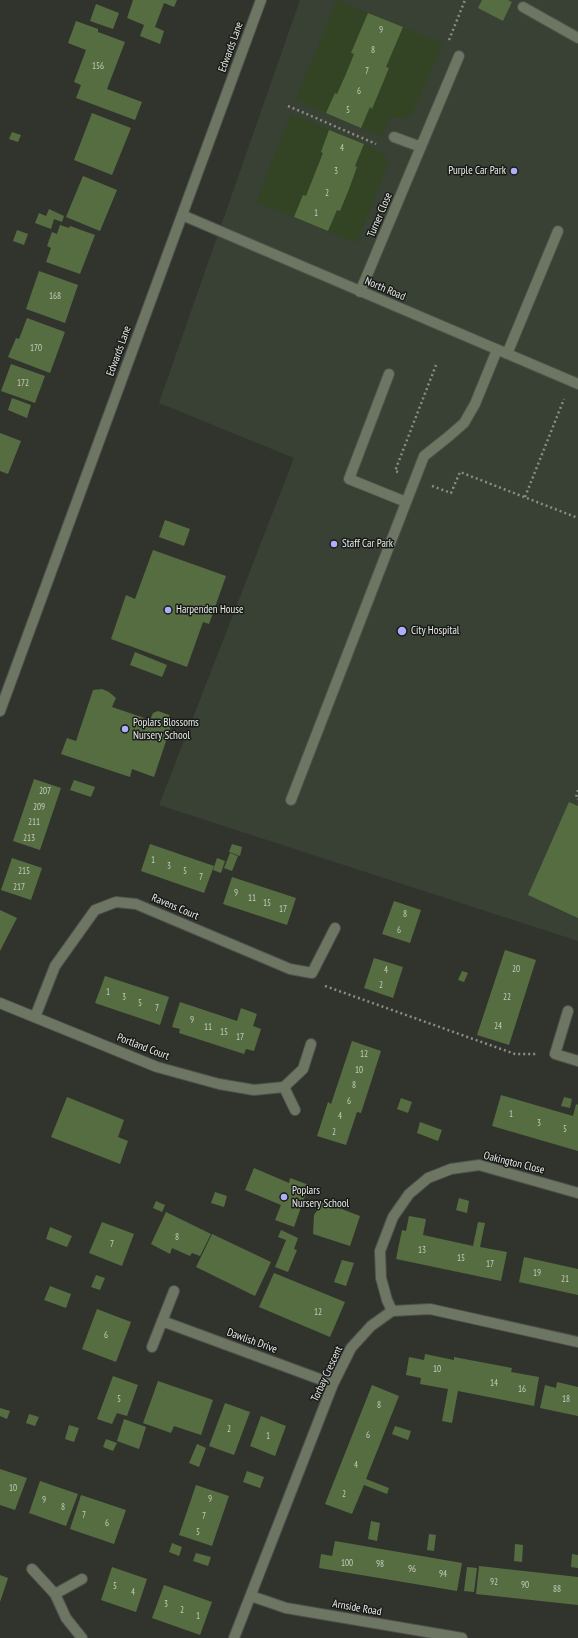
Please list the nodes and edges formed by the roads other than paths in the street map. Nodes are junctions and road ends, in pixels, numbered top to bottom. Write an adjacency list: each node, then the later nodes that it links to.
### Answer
1 (261, 0): 7 (street, Edwards Lane)
2 (523, 7): 3 (street)
3 (578, 38)
4 (460, 56): 6 (street, Turner Close)
5 (394, 137): 6 (street)
6 (421, 147): 9 (street, Turner Close)
7 (182, 215): 9 (street, North Road); 15 (street, Edwards Lane)
8 (558, 230): 11 (street)
9 (360, 292): 10 (street, North Road)
10 (497, 350): 11 (street, North Road); 14 (street)
11 (507, 354): 13 (street, North Road)
12 (389, 374): 14 (street)
13 (575, 383)
14 (406, 502): 16 (street)
15 (0, 711)
16 (291, 800)
17 (335, 928): 20 (street, Ravens Court)
18 (0, 1003): 20 (street, Portland Court)
19 (568, 1011): 22 (street)
20 (35, 1017): 23 (street, Portland Court)
21 (311, 1044): 23 (street)
22 (578, 1061)
23 (284, 1088): 24 (street)
24 (295, 1110)
25 (578, 1193): 27 (street, Oakington Close)
26 (174, 1291): 28 (street)
27 (392, 1311): 29 (street); 31 (street, Torbay Crescent)
28 (162, 1321): 30 (street); 31 (street, Dawlish Drive)
29 (578, 1342)
30 (152, 1348)
31 (333, 1384): 35 (street, Torbay Crescent)
32 (32, 1569): 34 (street)
33 (82, 1579): 34 (street)
34 (55, 1594): 36 (street)
35 (251, 1596): 37 (street, Torbay Crescent); 38 (street, Arnside Road)
36 (82, 1638)
37 (234, 1638)
38 (462, 1638)

